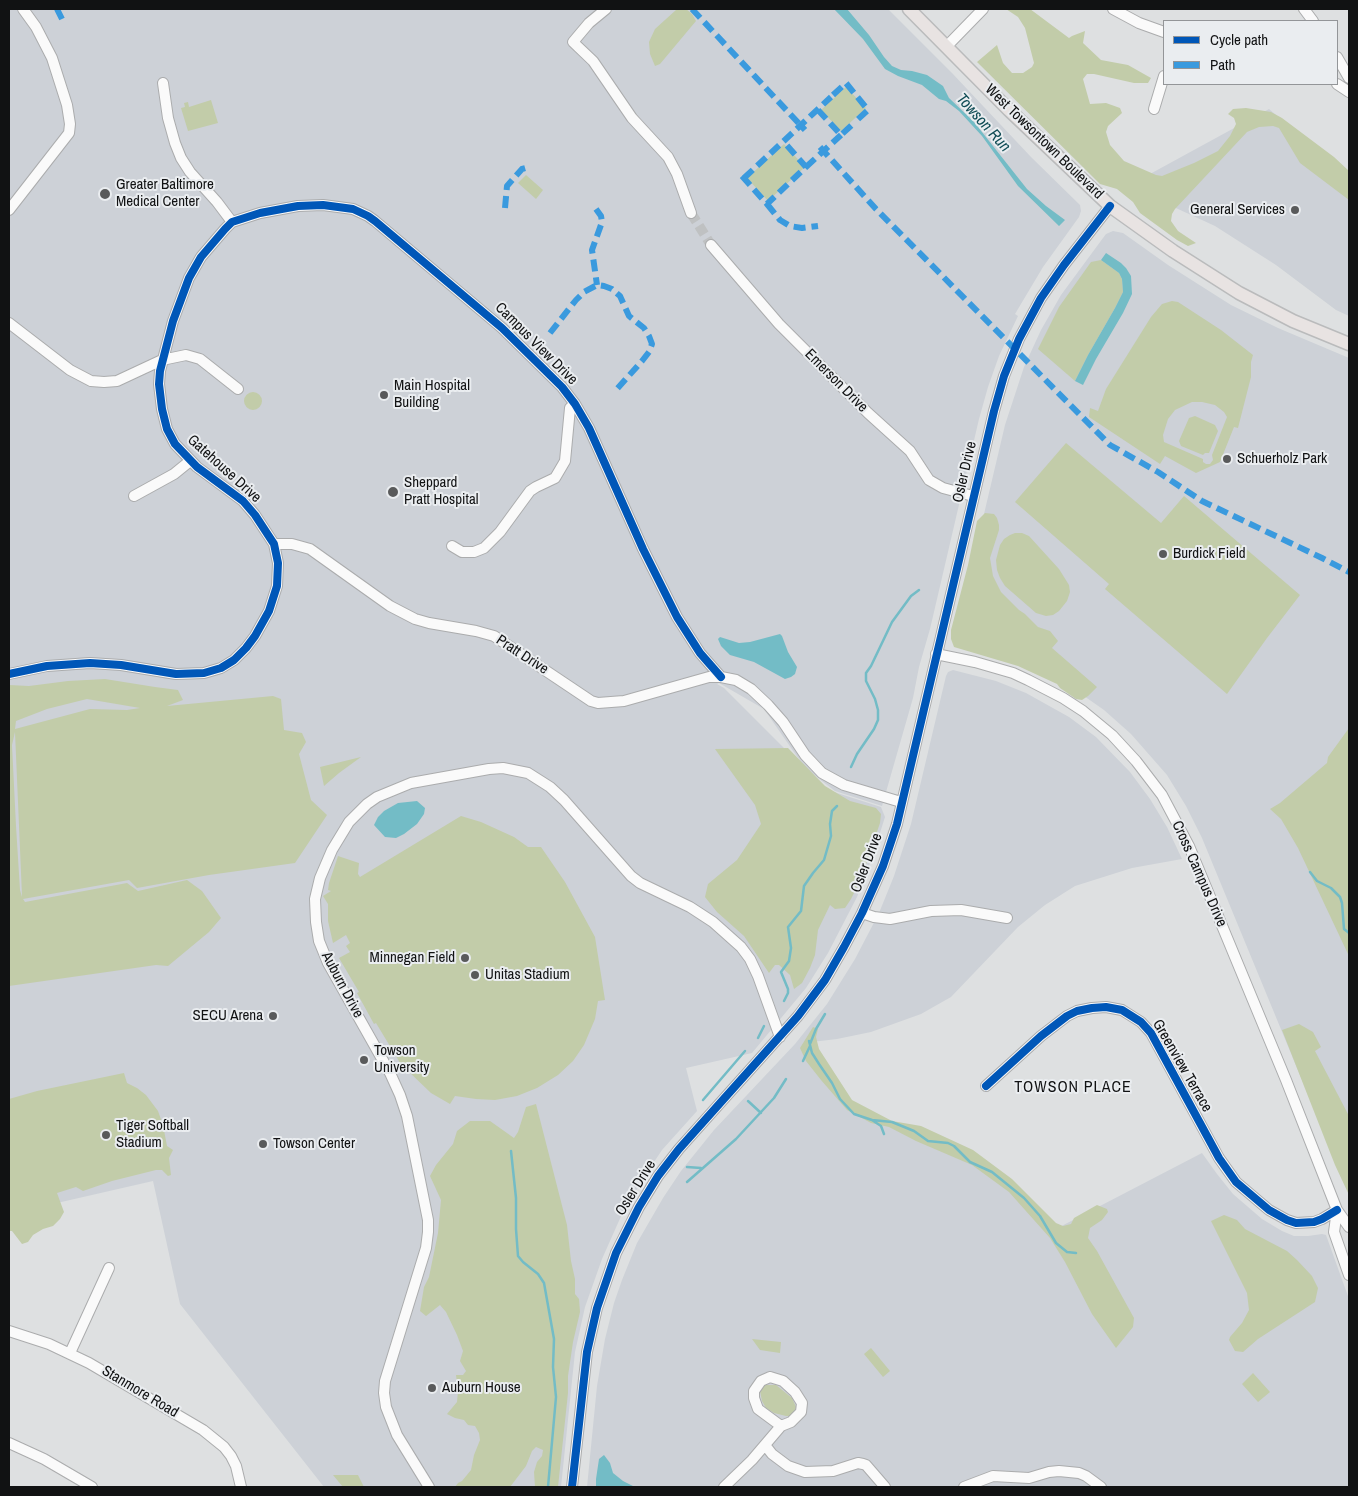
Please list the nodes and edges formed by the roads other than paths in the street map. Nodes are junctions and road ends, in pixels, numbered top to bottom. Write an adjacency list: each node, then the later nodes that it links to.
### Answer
1 (23, 9): 18 (street)
2 (606, 9): 19 (street)
3 (909, 9): 9 (main road, West Towsontown Boulevard)
4 (983, 9): 9 (street)
5 (1113, 9): 8 (street)
6 (1304, 9): 7 (street)
7 (1312, 20)
8 (1163, 32)
9 (946, 47): 17 (main road, West Towsontown Boulevard)
10 (1338, 58): 11 (street)
11 (1345, 74)
12 (1163, 79): 16 (street)
13 (163, 83): 20 (street)
14 (1338, 85): 15 (street)
15 (1349, 92)
16 (1154, 109)
17 (1110, 206): 23 (main road, West Towsontown Boulevard); 29 (street, Osler Drive)
18 (9, 210)
19 (691, 213)
20 (232, 222): 24 (street, Gatehouse Drive); 26 (street, Campus View Drive)
21 (711, 245): 29 (street, Emerson Drive)
22 (9, 323): 24 (street)
23 (1349, 344)
24 (162, 360): 25 (street); 27 (street, Gatehouse Drive)
25 (238, 389)
26 (575, 404): 31 (street); 34 (street, Campus View Drive)
27 (190, 460): 28 (street); 30 (street, Gatehouse Drive)
28 (134, 496)
29 (973, 496): 32 (street, Osler Drive)
30 (274, 544): 33 (street, Gatehouse Drive); 34 (street, Pratt Drive)
31 (452, 546)
32 (936, 654): 35 (street, Osler Drive); 40 (street, Cross Campus Drive)
33 (9, 674)
34 (721, 676): 35 (street, Campus View Drive)
35 (901, 802): 36 (street, Osler Drive)
36 (862, 912): 37 (street); 38 (street, Osler Drive)
37 (1007, 918)
38 (780, 1037): 51 (street, Auburn Drive); 52 (street, Osler Drive)
39 (986, 1086): 40 (street, Greenview Terrace)
40 (1337, 1210): 41 (street, Cross Campus Drive); 43 (street, Cross Campus Drive)
41 (1349, 1228)
42 (109, 1268): 45 (street)
43 (1349, 1275)
44 (9, 1331): 45 (street, Stanmore Road)
45 (70, 1353): 50 (street, Stanmore Road)
46 (781, 1426): 46 (street); 48 (street)
47 (9, 1443): 49 (street)
48 (766, 1445): 53 (street); 54 (street)
49 (92, 1487)
50 (241, 1487)
51 (429, 1487)
52 (572, 1487)
53 (724, 1487)
54 (885, 1487)
55 (964, 1487): 56 (street)
56 (1101, 1487)

